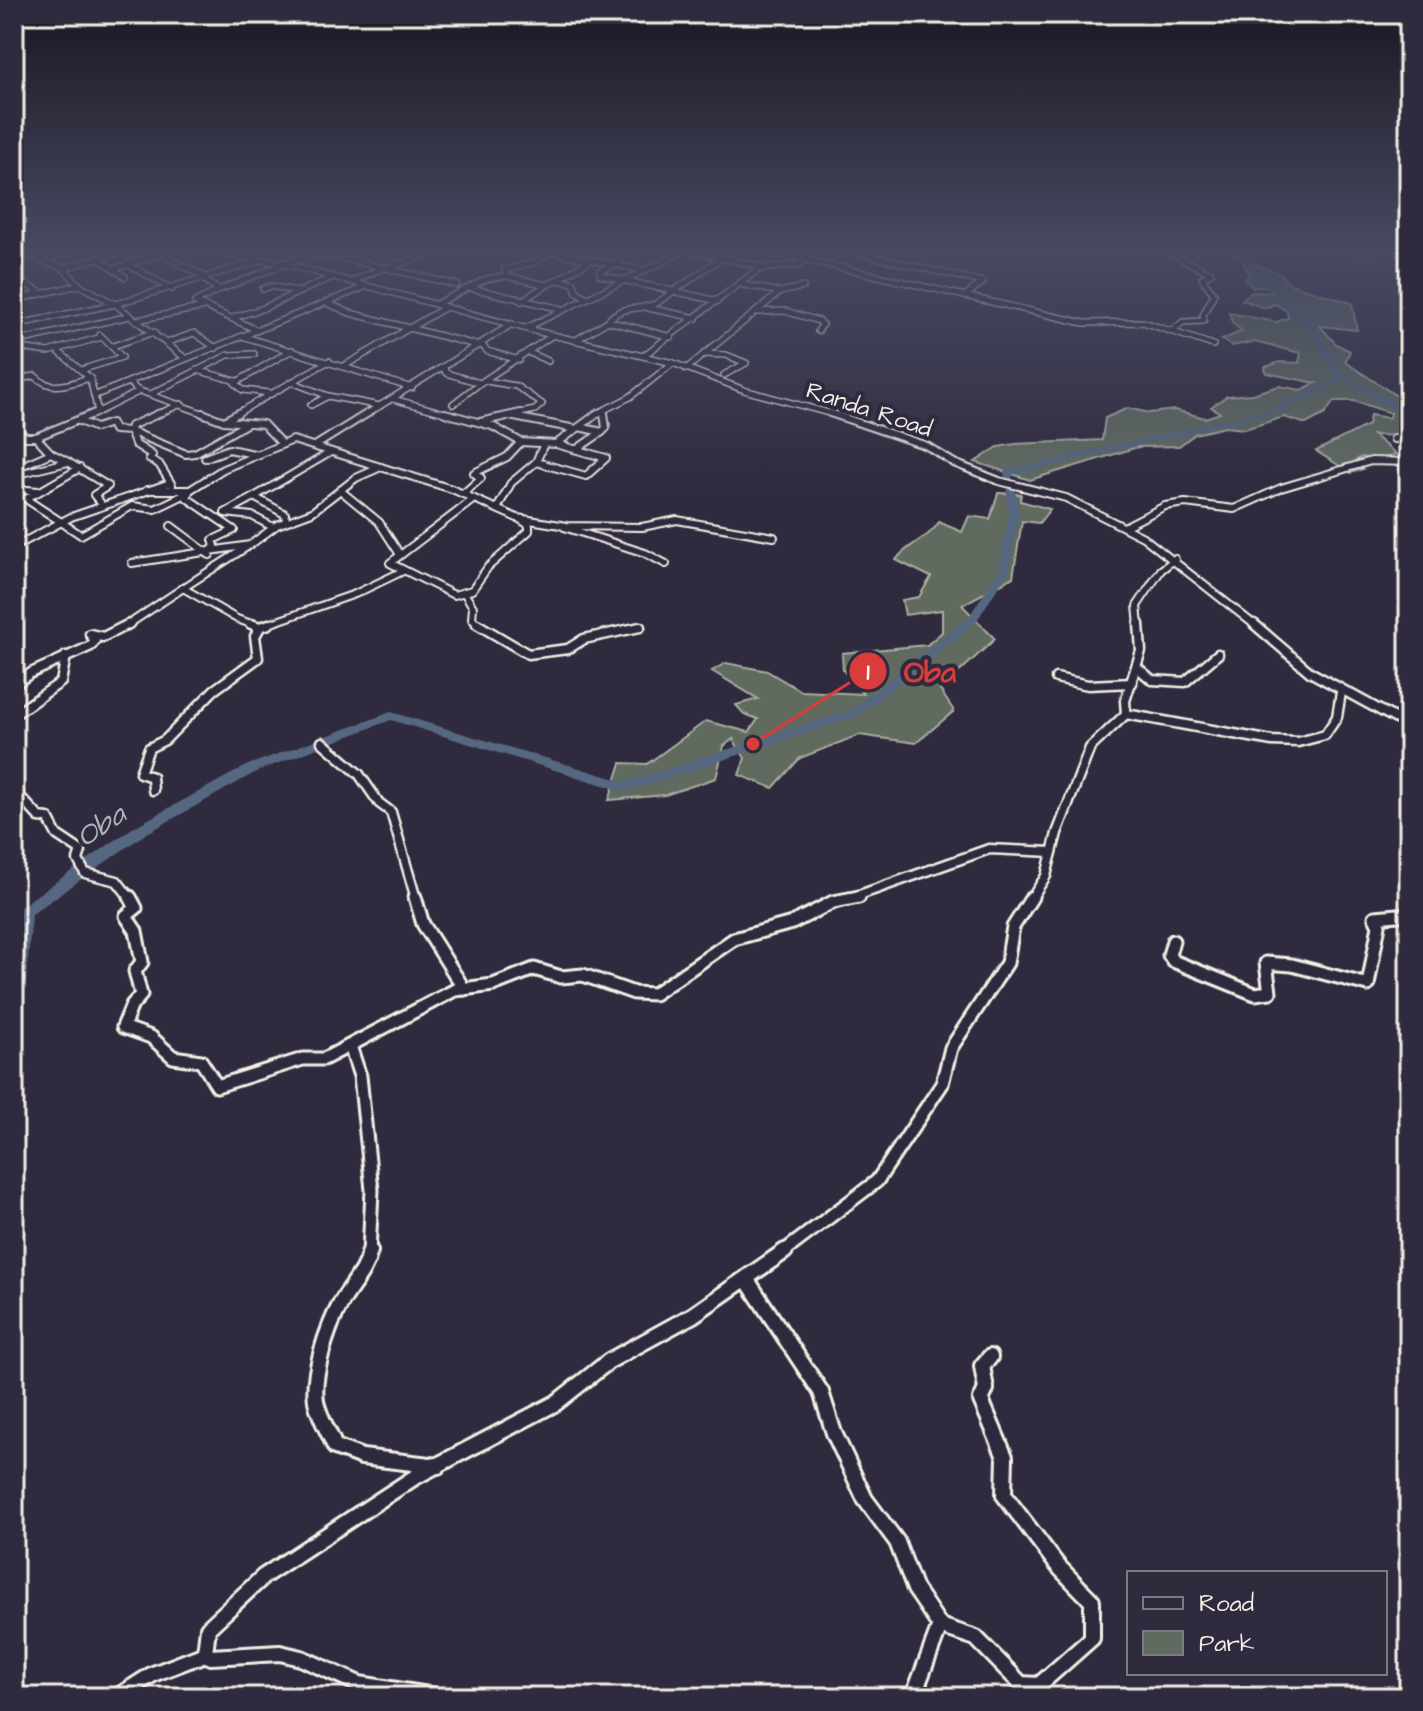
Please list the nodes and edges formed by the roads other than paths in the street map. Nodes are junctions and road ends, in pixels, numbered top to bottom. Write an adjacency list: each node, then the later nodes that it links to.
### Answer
1 (63, 332): 22 (street)
2 (97, 332): 17 (street)
3 (154, 332): 21 (street); 25 (street)
4 (252, 332): 16 (street)
5 (404, 332): 39 (street)
6 (431, 332): 23 (street)
7 (500, 332): 23 (street)
8 (541, 332): 15 (street, Randa Road)
9 (590, 332): 19 (street)
10 (651, 332): 18 (street)
11 (678, 332): 18 (street)
12 (732, 332): 31 (street)
13 (1172, 332): 14 (street)
14 (1175, 333): 24 (street)
15 (553, 335): 19 (street, Randa Road); 29 (street)
16 (242, 336): 20 (street); 26 (street)
17 (102, 337): 25 (street); 28 (street)
18 (671, 337): 33 (street)
19 (576, 340): 33 (street, Randa Road)
20 (257, 341): 27 (street); 32 (street)
21 (166, 343): 26 (street); 34 (street)
22 (14, 344): 28 (street)
23 (481, 345): 35 (street); 40 (street)
24 (1213, 345)
25 (113, 346): 41 (street)
26 (214, 347): 32 (street); 34 (street)
27 (292, 350): 36 (street); 47 (street)
28 (59, 352): 41 (street)
29 (528, 352): 35 (street); 37 (street)
30 (254, 354): 32 (street)
31 (704, 354): 42 (street); 44 (street)
32 (228, 355): 43 (street)
33 (643, 356): 38 (street, Randa Road)
34 (185, 358): 48 (street)
35 (519, 360): 50 (street)
36 (329, 361): 39 (street); 49 (street)
37 (548, 361)
38 (673, 363): 42 (street, Randa Road); 63 (street)
39 (344, 366): 51 (street)
40 (444, 368): 50 (street); 51 (street)
41 (84, 369): 45 (street)
42 (686, 369): 109 (street, Randa Road)
43 (197, 370): 47 (street); 54 (street)
44 (724, 375)
45 (90, 378): 46 (street); 55 (street)
46 (14, 380)
47 (236, 381): 53 (street)
48 (129, 382): 52 (street); 55 (street)
49 (292, 382): 53 (street); 56 (street)
50 (483, 382): 59 (street); 64 (street)
51 (412, 388): 57 (street)
52 (140, 391): 54 (street); 62 (street)
53 (269, 393): 66 (street)
54 (151, 394): 58 (street)
55 (96, 395): 62 (street)
56 (328, 396): 60 (street); 61 (street)
57 (393, 399): 61 (street); 68 (street)
58 (181, 404): 66 (street); 71 (street)
59 (453, 404)
60 (311, 405)
61 (380, 406): 79 (street)
62 (98, 412): 65 (street)
63 (604, 412): 70 (street); 72 (street)
64 (506, 415): 68 (street); 70 (street)
65 (79, 421): 71 (street); 73 (street)
66 (224, 421): 67 (street)
67 (248, 423): 71 (street); 77 (street)
68 (477, 423): 76 (street)
69 (14, 428): 73 (street)
70 (577, 428): 72 (street); 78 (street)
71 (130, 431): 92 (street)
72 (602, 432): 81 (street)
73 (36, 437): 83 (street)
74 (1394, 439): 75 (street)
75 (1409, 439)
76 (521, 442): 80 (street); 98 (street)
77 (281, 443): 79 (street); 84 (street)
78 (556, 444): 80 (street); 81 (street)
79 (315, 446): 82 (street)
80 (543, 446): 87 (street)
81 (577, 449): 87 (street)
82 (331, 452): 89 (street); 99 (street)
83 (51, 453): 86 (street); 91 (street)
84 (259, 455): 85 (street); 97 (street)
85 (205, 458)
86 (68, 462): 90 (street); 91 (street)
87 (536, 462): 103 (street)
88 (1409, 462): 109 (street)
89 (381, 467): 95 (street); 98 (street)
90 (80, 468): 100 (street); 102 (street)
91 (14, 472)
92 (170, 483): 94 (street); 96 (street)
93 (14, 489): 100 (street)
94 (147, 490): 96 (street); 102 (street)
95 (340, 490): 106 (street); 114 (street)
96 (179, 491): 97 (street)
97 (189, 491): 105 (street); 115 (street)
98 (463, 494): 101 (street)
99 (254, 497): 106 (street); 110 (street)
100 (26, 499): 105 (street)
101 (474, 499): 103 (street); 114 (street)
102 (100, 502): 105 (street)
103 (498, 507): 104 (street)
104 (517, 518): 107 (street); 122 (street)
105 (60, 520): 113 (street)
106 (286, 521): 110 (street)
107 (561, 525): 111 (street); 119 (street)
108 (171, 526): 115 (street)
109 (1126, 526): 116 (street, Randa Road)
110 (273, 527): 112 (street)
111 (774, 537)
112 (250, 545): 115 (street); 117 (street)
113 (14, 547)
114 (399, 553): 120 (street)
115 (208, 554): 117 (street); 118 (street)
116 (1175, 559): 127 (street); 131 (street, Randa Road)
117 (219, 562): 121 (street)
118 (132, 563)
119 (666, 564)
120 (403, 571): 122 (street); 123 (street)
121 (183, 588): 123 (street); 126 (street)
122 (465, 594): 124 (street)
123 (260, 627): 139 (street)
124 (640, 627)
125 (1218, 654): 127 (street)
126 (66, 656): 130 (street); 133 (street)
127 (1137, 667): 129 (street)
128 (1056, 678): 129 (street)
129 (1132, 683): 132 (street)
130 (14, 685)
131 (1341, 692): 132 (street); 134 (street, Randa Road)
132 (1126, 714): 140 (street)
133 (14, 715)
134 (1409, 726)
135 (14, 728): 136 (street)
136 (14, 735)
137 (322, 742): 143 (street)
138 (14, 790): 144 (street)
139 (153, 790)
140 (1052, 852): 143 (street); 145 (street)
141 (1409, 914): 142 (street)
142 (1173, 941)
143 (464, 989): 144 (street)
144 (350, 1046): 147 (street)
145 (747, 1280): 147 (street); 148 (street)
146 (990, 1357): 148 (street)
147 (438, 1466): 149 (street)
148 (940, 1626): 152 (street)
149 (205, 1654): 150 (street); 151 (street)
150 (117, 1697)
151 (441, 1697)
152 (913, 1697)

